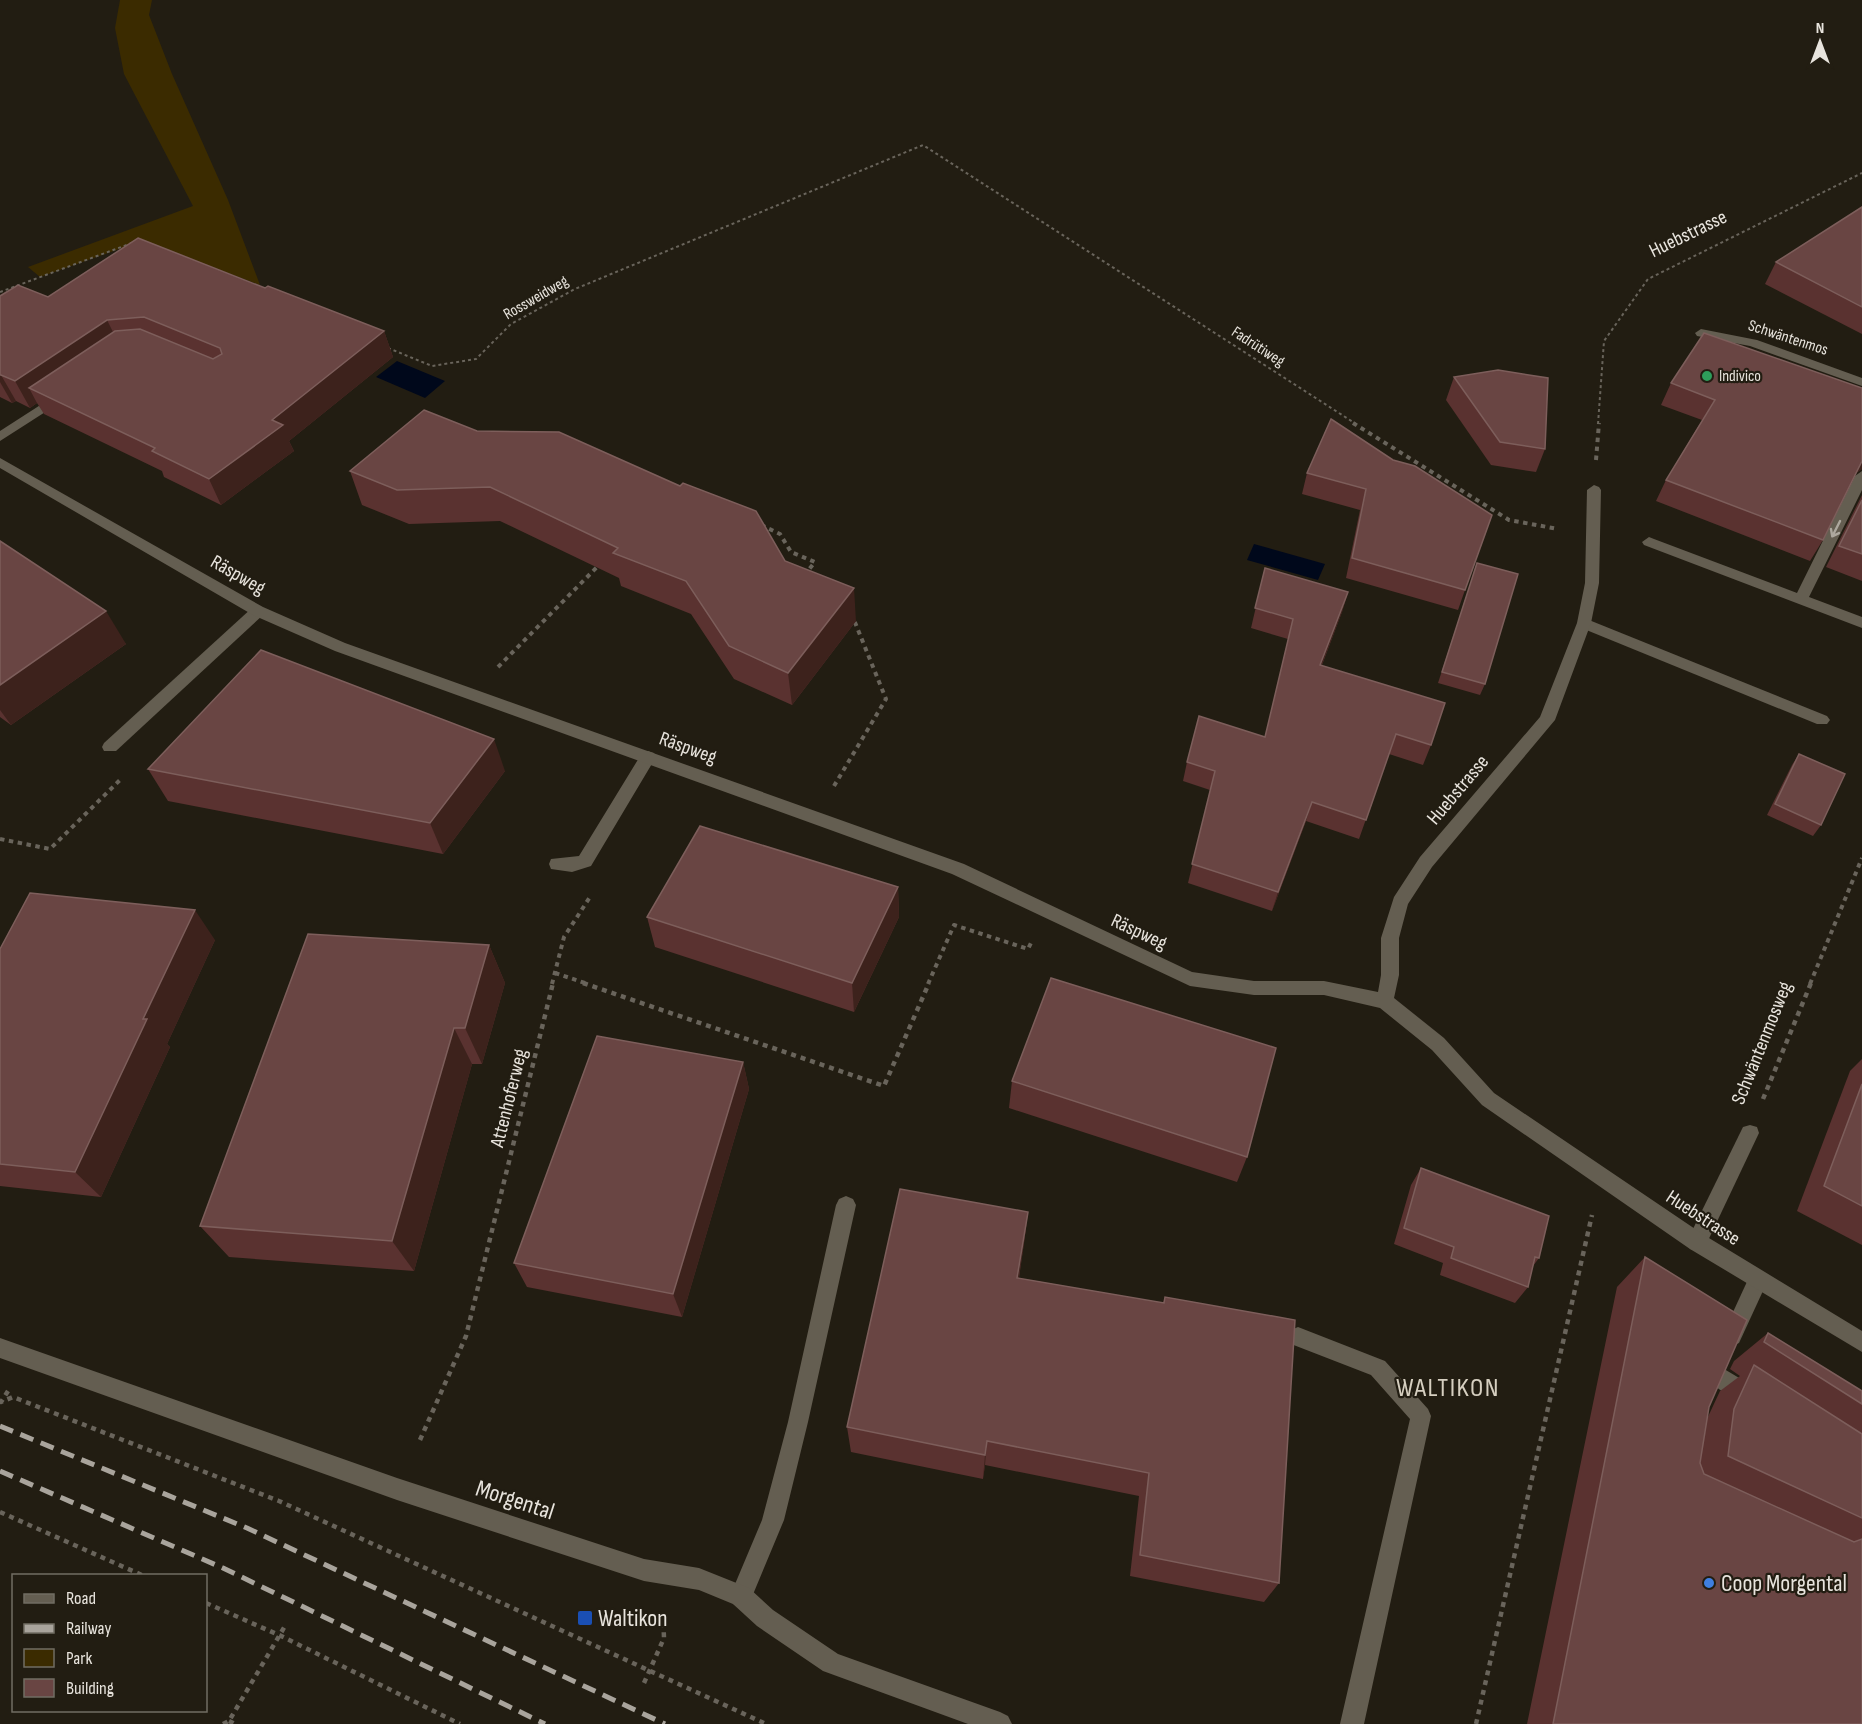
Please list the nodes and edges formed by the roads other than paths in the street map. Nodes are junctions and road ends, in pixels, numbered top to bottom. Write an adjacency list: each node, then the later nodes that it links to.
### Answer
1 (1701, 333): 2 (street, Schwäntenmos)
2 (1862, 382)
3 (67, 391): 4 (street)
4 (0, 437)
5 (0, 462): 10 (street, Räspweg)
6 (1862, 476): 9 (street, one-way to 9)
7 (1594, 490): 11 (street, Huebstrasse)
8 (1649, 542): 9 (street)
9 (1800, 600): 12 (street)
10 (258, 611): 14 (street); 15 (street, Räspweg)
11 (1584, 623): 13 (street); 17 (street, Huebstrasse)
12 (1862, 623)
13 (1822, 720)
14 (110, 747)
15 (648, 757): 16 (street); 17 (street, Räspweg)
16 (557, 864)
17 (1385, 1001): 20 (street, Huebstrasse)
18 (1750, 1133): 20 (street, Schwäntenmosweg)
19 (846, 1205): 28 (street)
20 (1697, 1242): 21 (street, Huebstrasse)
21 (1758, 1280): 23 (street, Huebstrasse); 25 (street)
22 (1298, 1337): 30 (street)
23 (1862, 1342)
24 (0, 1347): 28 (street, Morgental)
25 (1714, 1373): 26 (street); 27 (street)
26 (1706, 1393)
27 (1764, 1405)
28 (741, 1596): 29 (street, Morgental)
29 (1000, 1724)
30 (1352, 1724)

